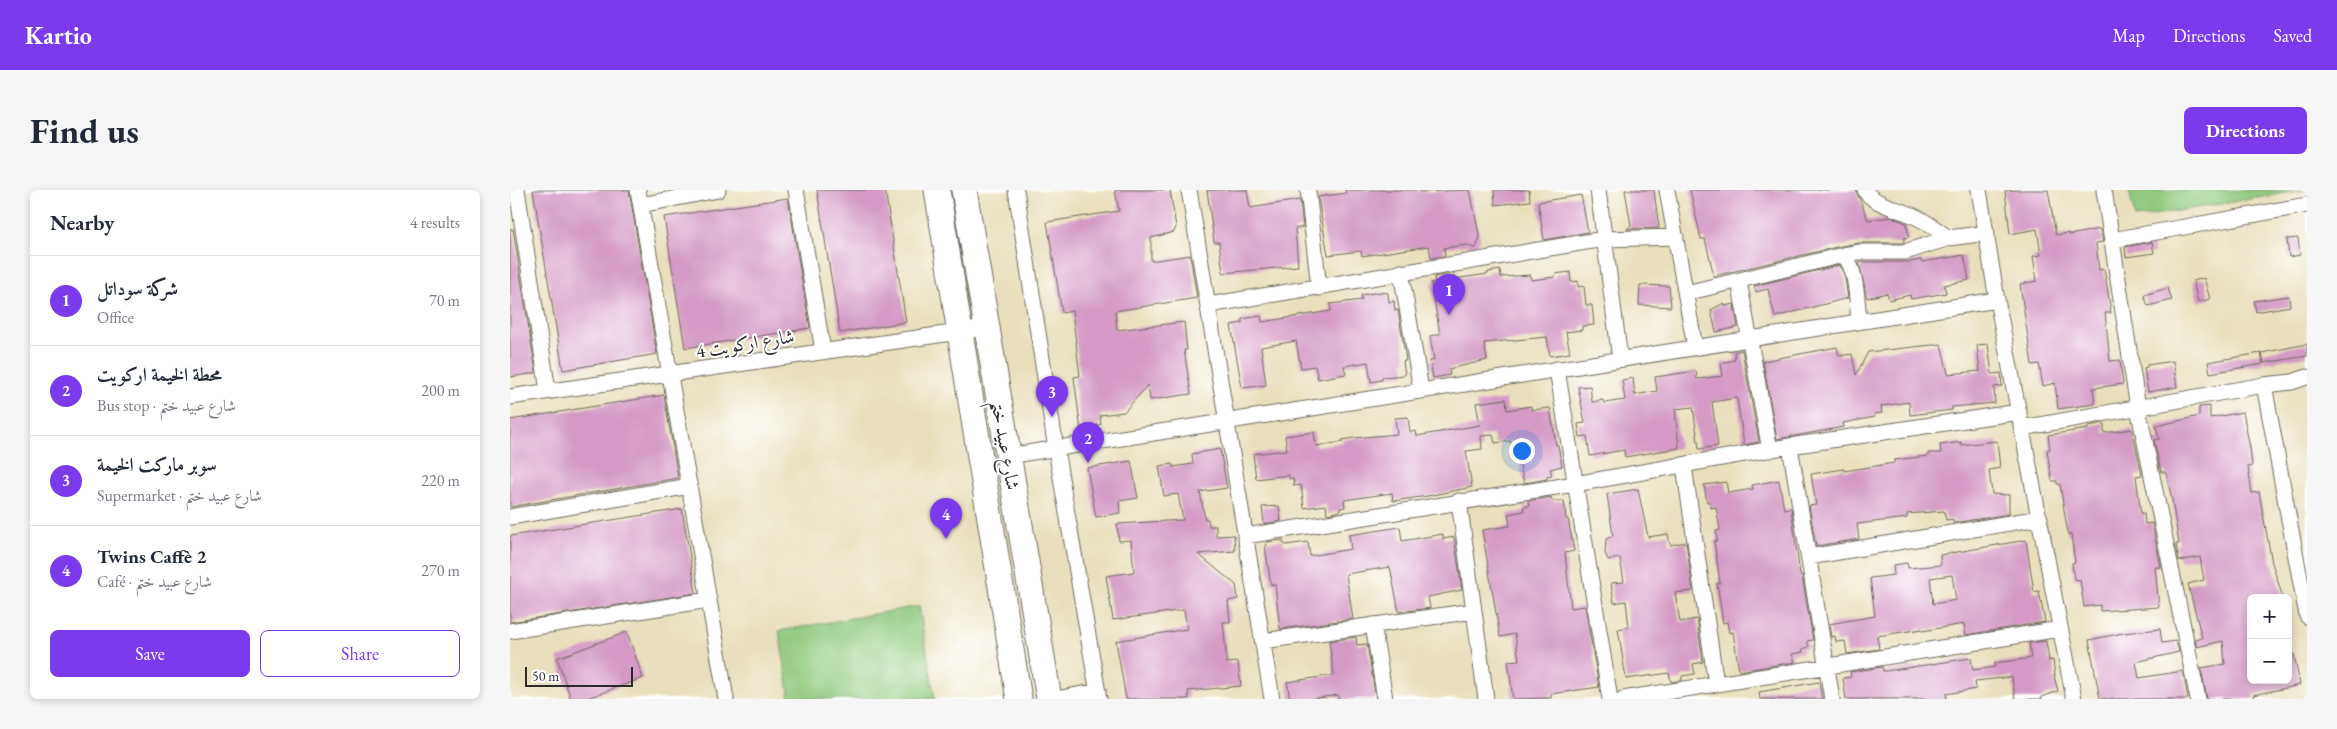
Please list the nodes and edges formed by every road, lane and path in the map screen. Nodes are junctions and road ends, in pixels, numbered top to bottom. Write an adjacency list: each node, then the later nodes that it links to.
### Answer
1 (517, 190): 39 (street)
2 (718, 190): 14 (street)
3 (796, 190): 33 (street)
4 (937, 190): 30 (main road, شارع عبيد ختم)
5 (964, 190): 29 (main road, شارع عبيد ختم)
6 (1016, 190): 47 (street)
7 (1189, 190): 27 (street)
8 (1308, 190): 24 (street)
9 (1598, 190): 19 (street)
10 (1667, 190): 17 (street)
11 (1865, 190): 18 (street)
12 (1979, 190): 16 (street)
13 (2104, 190): 20 (street)
14 (639, 198): 36 (street)
15 (2307, 205): 20 (street)
16 (1987, 233): 18 (street); 26 (street)
17 (1676, 237): 19 (street); 25 (street)
18 (1949, 238): 21 (street)
19 (1604, 239): 22 (street); 34 (street)
20 (2112, 240): 42 (street)
21 (1843, 255): 23 (street); 28 (street)
22 (1401, 272): 24 (street); 40 (street)
23 (1739, 281): 25 (street); 31 (street)
24 (1319, 288): 27 (street)
25 (1686, 293): 32 (street)
26 (1998, 300): 28 (street); 43 (street)
27 (1209, 306): 44 (street)
28 (1859, 321): 31 (street)
29 (986, 328): 30 (street, شارع اركويت 4); 49 (main road, شارع عبيد ختم)
30 (958, 333): 33 (street, شارع اركويت 4); 69 (main road, شارع عبيد ختم)
31 (1750, 338): 32 (street); 48 (street)
32 (1695, 347): 34 (street)
33 (823, 351): 36 (street, شارع اركويت 4)
34 (1620, 359): 35 (street)
35 (1557, 369): 40 (street); 51 (street)
36 (670, 374): 39 (street, شارع اركويت 4); 52 (street)
37 (2307, 377): 38 (street)
38 (2264, 384): 42 (street); 60 (street)
39 (548, 390): 41 (street, شارع اركويت 4)
40 (1421, 390): 44 (street)
41 (510, 397)
42 (2138, 408): 45 (street); 79 (street)
43 (2019, 412): 45 (street); 46 (street)
44 (1226, 421): 47 (street); 56 (street)
45 (2022, 428): 55 (street)
46 (1790, 446): 48 (street); 57 (street)
47 (1056, 449): 49 (street); 67 (street)
48 (1770, 450): 50 (street)
49 (1008, 456): 70 (main road, شارع عبيد ختم)
50 (1684, 466): 51 (street); 66 (street)
51 (1574, 484): 53 (street); 75 (street)
52 (690, 486): 54 (street); 58 (street)
53 (1459, 501): 56 (street); 59 (street)
54 (510, 516)
55 (2040, 518): 57 (street); 62 (street)
56 (1245, 536): 64 (street)
57 (1809, 557): 65 (street)
58 (709, 600): 63 (street); 68 (street)
59 (1473, 611): 61 (street); 74 (street)
60 (2307, 616)
61 (1373, 625): 64 (street); 73 (street)
62 (2060, 629): 65 (street); 78 (street)
63 (510, 631)
64 (1263, 641): 72 (street)
65 (1827, 667): 66 (street); 77 (street)
66 (1716, 684): 76 (street)
67 (1099, 695): 71 (street)
68 (726, 699)
69 (1019, 699)
70 (1049, 699)
71 (1056, 699)
72 (1272, 699)
73 (1385, 699)
74 (1486, 699)
75 (1610, 699)
76 (1623, 699)
77 (1832, 699)
78 (2074, 699)
79 (2198, 699)

